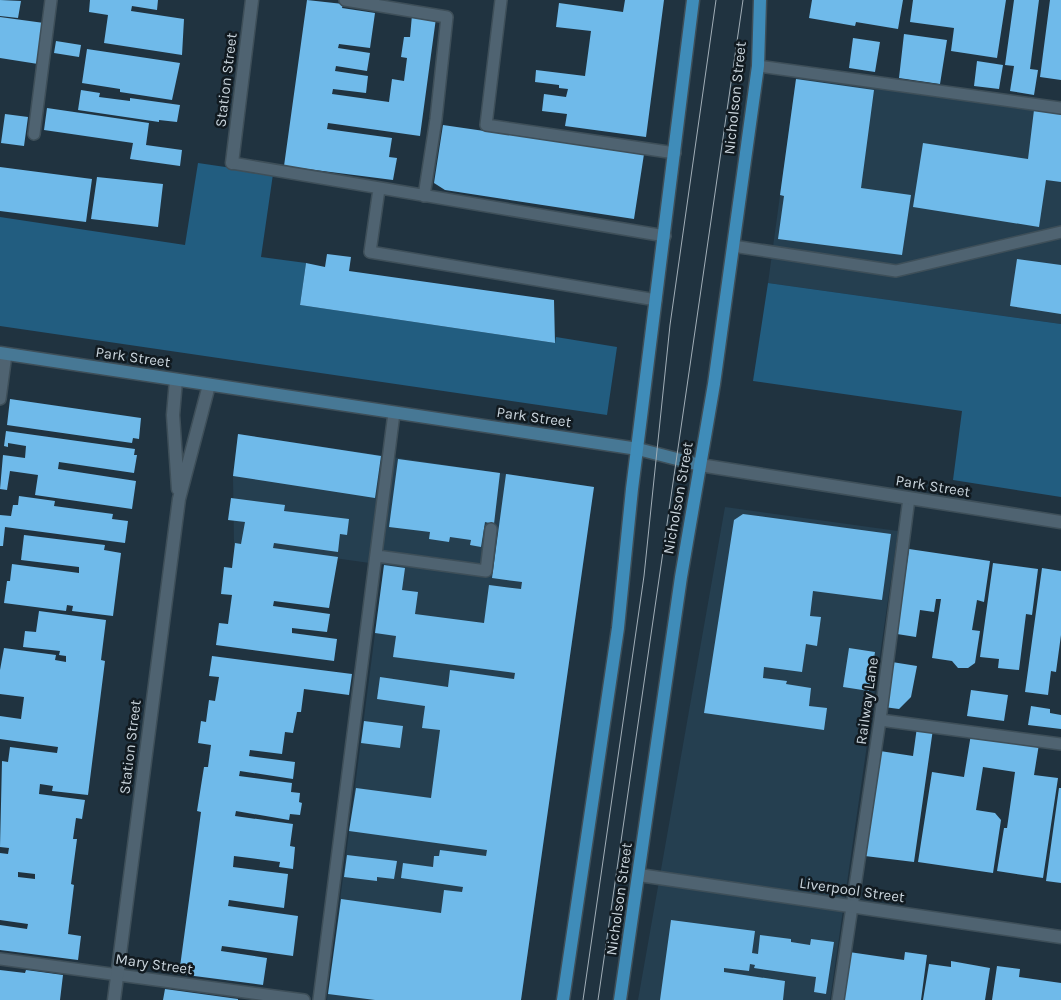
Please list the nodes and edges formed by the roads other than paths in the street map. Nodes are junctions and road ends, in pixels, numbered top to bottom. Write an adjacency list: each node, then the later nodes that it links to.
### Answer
1 (51, 0): 9 (lane)
2 (252, 0): 11 (street, Station Street)
3 (345, 0): 13 (lane)
4 (501, 0): 10 (lane)
5 (693, 0): 10 (main road)
6 (760, 0): 7 (main road, Nicholson Street)
7 (758, 66): 8 (lane); 16 (main road, Nicholson Street)
8 (1061, 108)
9 (34, 134)
10 (675, 153): 15 (main road)
11 (232, 163): 12 (lane)
12 (379, 189): 13 (lane); 17 (lane)
13 (424, 196): 15 (lane)
14 (1061, 232): 16 (lane)
15 (665, 236): 17 (main road)
16 (733, 246): 24 (main road, Nicholson Street)
17 (656, 300): 23 (main road)
18 (3, 354): 19 (street, Park Street); 21 (lane)
19 (176, 380): 20 (street, Park Street); 26 (street, Station Street)
20 (209, 384): 22 (street, Park Street); 26 (street, Station Street)
21 (0, 399)
22 (394, 413): 23 (street, Park Street); 29 (lane)
23 (638, 449): 24 (street, Park Street); 40 (main road)
24 (700, 466): 25 (street, Park Street); 32 (main road, Nicholson Street)
25 (909, 498): 27 (street, Park Street); 30 (lane, Railway Lane)
26 (179, 499): 36 (street, Station Street)
27 (1061, 522)
28 (491, 530): 29 (lane)
29 (377, 556): 39 (lane)
30 (880, 720): 31 (lane); 33 (lane, Railway Lane)
31 (1061, 744)
32 (639, 875): 33 (street, Liverpool Street); 41 (main road, Nicholson Street)
33 (853, 907): 34 (street, Liverpool Street); 42 (lane, Railway Lane)
34 (1061, 936)
35 (0, 959): 36 (lane, Mary Street)
36 (117, 974): 37 (street, Station Street); 38 (lane, Mary Street)
37 (114, 1000)
38 (304, 1000)
39 (319, 1000)
40 (563, 1000)
41 (620, 1000)
42 (838, 1000)

